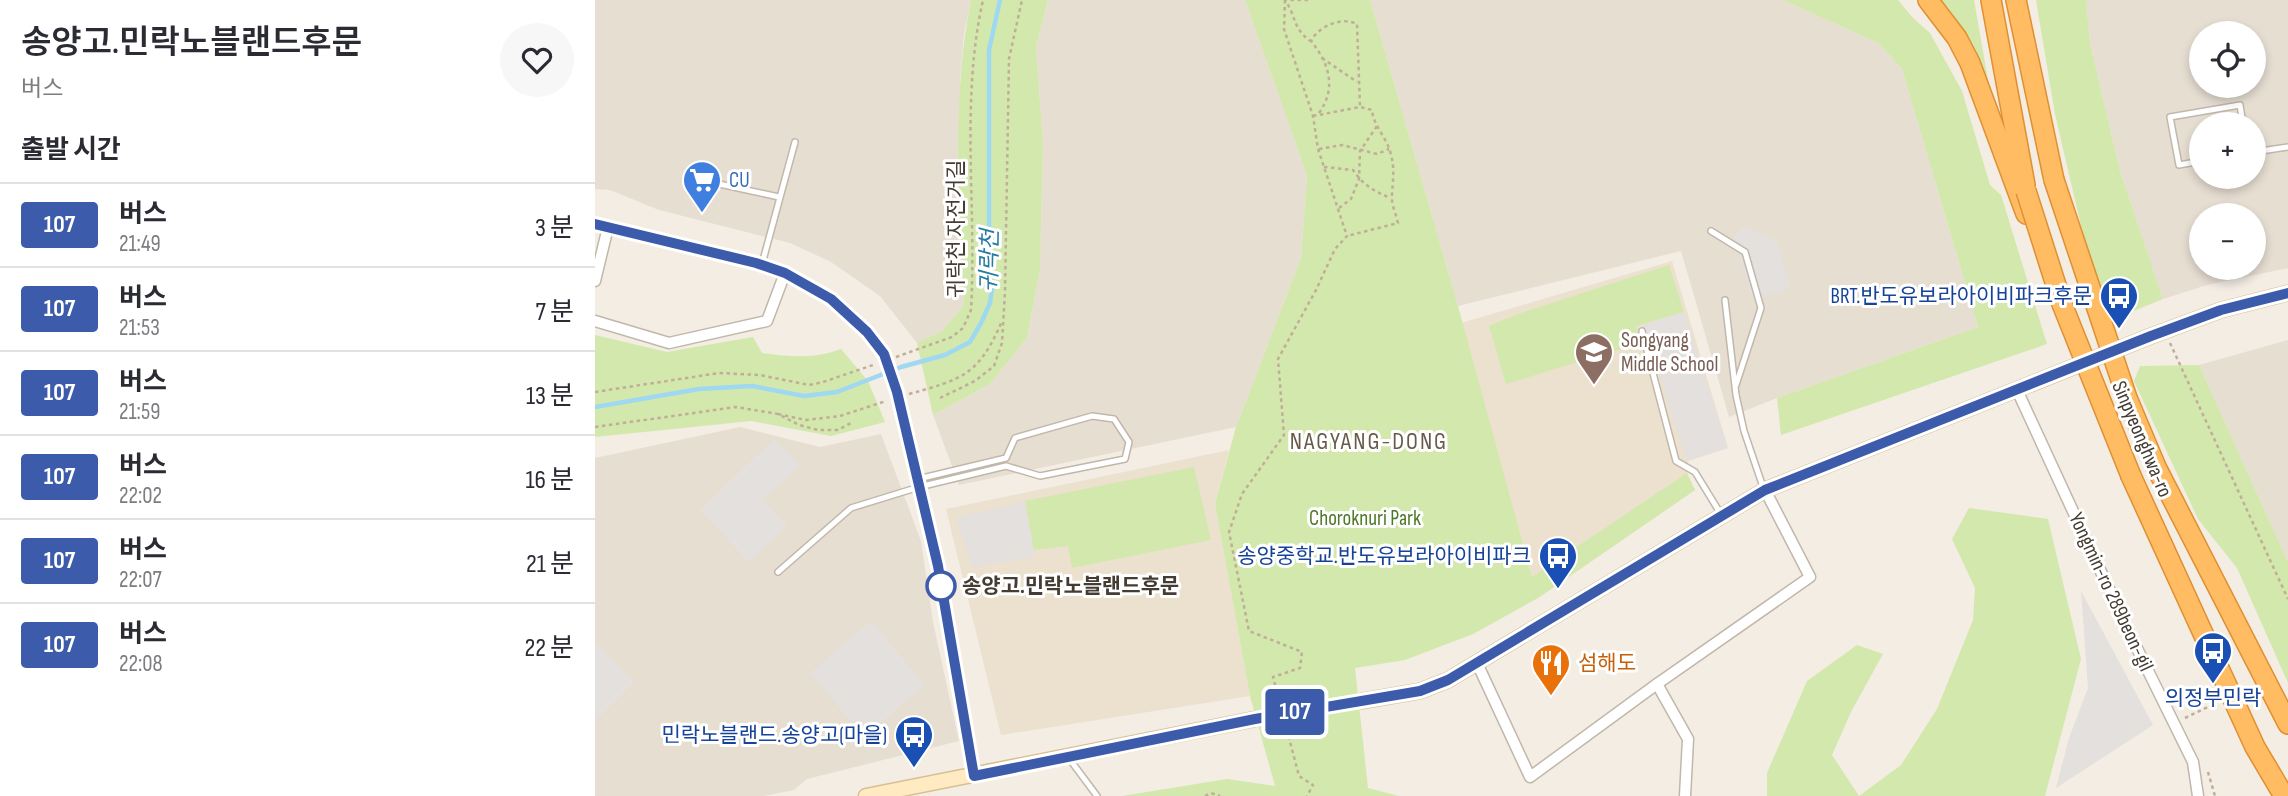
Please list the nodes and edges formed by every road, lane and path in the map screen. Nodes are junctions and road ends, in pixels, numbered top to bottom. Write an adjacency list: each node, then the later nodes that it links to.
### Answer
1 (983, 0): 44 (path, 귀락천 자전거길)
2 (1022, 0): 48 (path)
3 (1285, 0): 4 (path); 8 (path); 16 (path)
4 (1308, 0)
5 (1929, 0): 28 (highway)
6 (1991, 0): 28 (highway, Sinpyeonghwa-ro)
7 (2016, 0): 62 (highway, Sinpyeonghwa-ro, bridge)
8 (1311, 41): 9 (path); 10 (path)
9 (1322, 57): 10 (path); 14 (path)
10 (1357, 82): 11 (path)
11 (1360, 107): 14 (path); 17 (path)
12 (2202, 112): 13 (lane)
13 (2241, 112)
14 (1318, 113): 16 (path)
15 (2189, 114): 24 (lane)
16 (1313, 116): 20 (path)
17 (1377, 125): 21 (path); 23 (path)
18 (795, 142): 29 (lane)
19 (2288, 147): 22 (lane)
20 (1318, 149): 23 (path); 25 (path)
21 (1389, 149): 23 (path); 30 (path)
22 (2266, 150)
23 (1360, 151): 26 (path)
24 (2189, 163)
25 (1324, 167): 26 (path); 31 (path)
26 (1359, 179): 30 (path); 31 (path)
27 (710, 182): 29 (lane)
28 (2022, 192): 72 (highway, Sinpyeonghwa-ro, bridge)
29 (779, 197): 36 (lane)
30 (1391, 198): 35 (path)
31 (1339, 208): 35 (path)
32 (595, 224): 33 (street)
33 (608, 227): 36 (street); 38 (street)
34 (1711, 231): 45 (lane)
35 (1347, 236): 69 (path)
36 (762, 264): 37 (street)
37 (785, 273): 41 (street); 44 (street)
38 (595, 281)
39 (2288, 293): 43 (street)
40 (1725, 300): 45 (lane)
41 (595, 321)
42 (1642, 331): 53 (lane)
43 (2165, 331): 46 (street); 55 (path)
44 (887, 362): 47 (path, 귀락천 자전거길); 51 (street)
45 (1735, 388): 52 (lane)
46 (2017, 390): 52 (street); 61 (street, Yongmin-ro 289beon-gil)
47 (595, 392)
48 (940, 398)
49 (851, 423): 50 (path)
50 (595, 427)
51 (918, 483): 51 (lane); 54 (lane); 64 (street)
52 (1765, 490): 53 (street); 57 (street)
53 (1722, 516): 56 (street)
54 (778, 572)
55 (2288, 599)
56 (1477, 663): 57 (street); 58 (street)
57 (1657, 684): 70 (street)
58 (1362, 701)
59 (2210, 706): 61 (path)
60 (1255, 719): 63 (street)
61 (2173, 723): 71 (street, Yongmin-ro 289beon-gil)
62 (2288, 724)
63 (1068, 757): 64 (street); 66 (lane)
64 (974, 776): 65 (street)
65 (866, 796)
66 (1097, 796)
67 (1205, 796): 68 (path)
68 (1220, 796)
69 (1307, 796)
70 (1685, 796)
71 (2198, 796)
72 (2284, 796)

